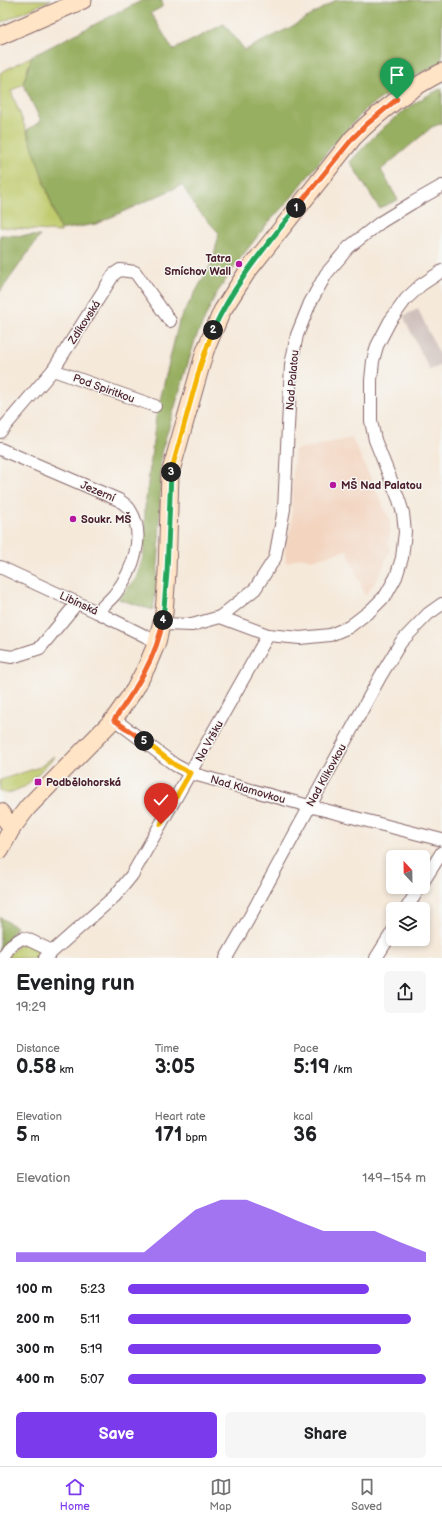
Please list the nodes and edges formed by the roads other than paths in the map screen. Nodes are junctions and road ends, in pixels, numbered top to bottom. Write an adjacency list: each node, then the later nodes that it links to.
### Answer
1 (83, 0): 2 (main road)
2 (0, 36)
3 (442, 72): 16 (main road)
4 (442, 186): 15 (street, Nad Palatou)
5 (442, 271): 17 (street)
6 (170, 321): 7 (street, Zdíkovská)
7 (53, 370): 8 (street, Pod Spiritkou); 9 (street, Zdíkovská)
8 (155, 406)
9 (0, 432)
10 (0, 449): 14 (street, Jezerní)
11 (0, 566): 12 (street, Libínská)
12 (76, 602): 14 (street, Libínská); 19 (street)
13 (442, 604): 22 (street, Nad Klikovkou)
14 (98, 612): 18 (street, Libínská)
15 (220, 617): 16 (street); 17 (street)
16 (162, 624): 18 (main road)
17 (268, 635): 21 (street, Na Vršku)
18 (157, 642): 20 (main road)
19 (0, 655)
20 (114, 720): 21 (street, Nad Klamovkou); 24 (main road)
21 (190, 773): 22 (street, Nad Klamovkou); 30 (street, Na Vršku)
22 (309, 806): 25 (street, Nad Klamovkou); 32 (street, Nad Klikovkou)
23 (0, 812): 24 (main road)
24 (12, 828): 26 (main road)
25 (442, 840)
26 (0, 850)
27 (442, 852): 28 (street)
28 (430, 871)
29 (386, 942): 33 (street)
30 (48, 955): 31 (street, Na Vršku)
31 (2, 958)
32 (226, 958)
33 (376, 958)

